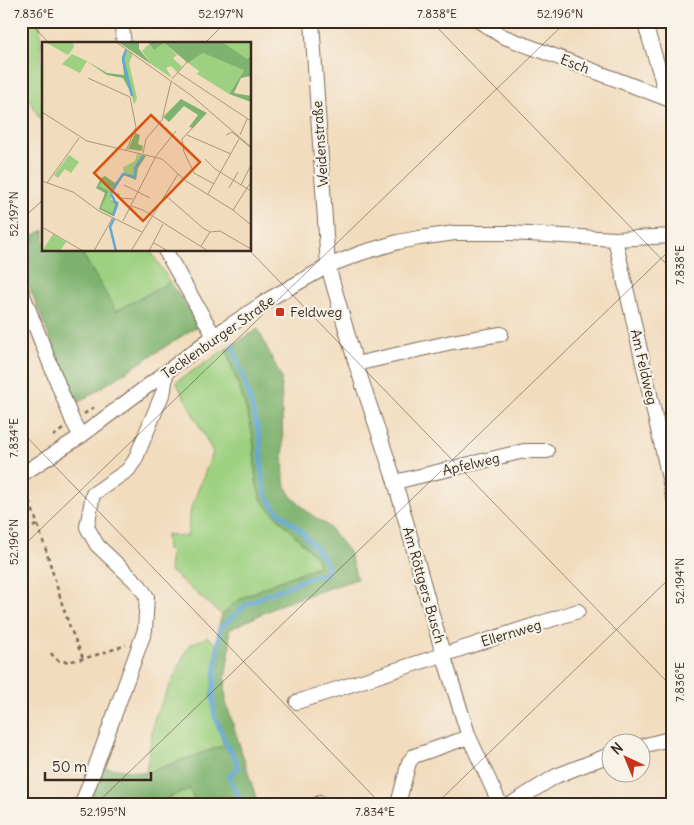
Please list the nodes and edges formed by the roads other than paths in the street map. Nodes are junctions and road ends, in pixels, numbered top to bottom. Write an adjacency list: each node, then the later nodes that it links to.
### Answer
1 (122, 21): 5 (street)
2 (312, 21): 10 (street, Weidenstraße)
3 (480, 21): 6 (street, Esch)
4 (644, 21): 6 (street)
5 (124, 42)
6 (669, 99)
7 (673, 236): 8 (street, Tecklenburger Straße)
8 (615, 239): 10 (street, Tecklenburger Straße); 20 (street, Am Feldweg)
9 (166, 251): 13 (street)
10 (328, 266): 13 (street, Tecklenburger Straße); 14 (street, Am Röttgers Busch)
11 (21, 290): 16 (street)
12 (501, 334): 14 (street)
13 (214, 336): 15 (street, Tecklenburger Straße)
14 (356, 364): 19 (street, Am Röttgers Busch)
15 (166, 373): 16 (street, Tecklenburger Straße); 28 (street)
16 (81, 436): 18 (street, Tecklenburger Straße)
17 (547, 451): 19 (street, Apfelweg)
18 (23, 479)
19 (395, 482): 22 (street, Am Röttgers Busch)
20 (672, 490)
21 (578, 612): 22 (street, Ellernweg)
22 (443, 654): 23 (street, Ellernweg); 24 (street, Am Röttgers Busch)
23 (296, 702)
24 (470, 737): 29 (street); 30 (street, Am Röttgers Busch)
25 (673, 738): 26 (street)
26 (652, 743)
27 (602, 758): 31 (street)
28 (82, 804)
29 (398, 804)
30 (500, 804)
31 (511, 804)

